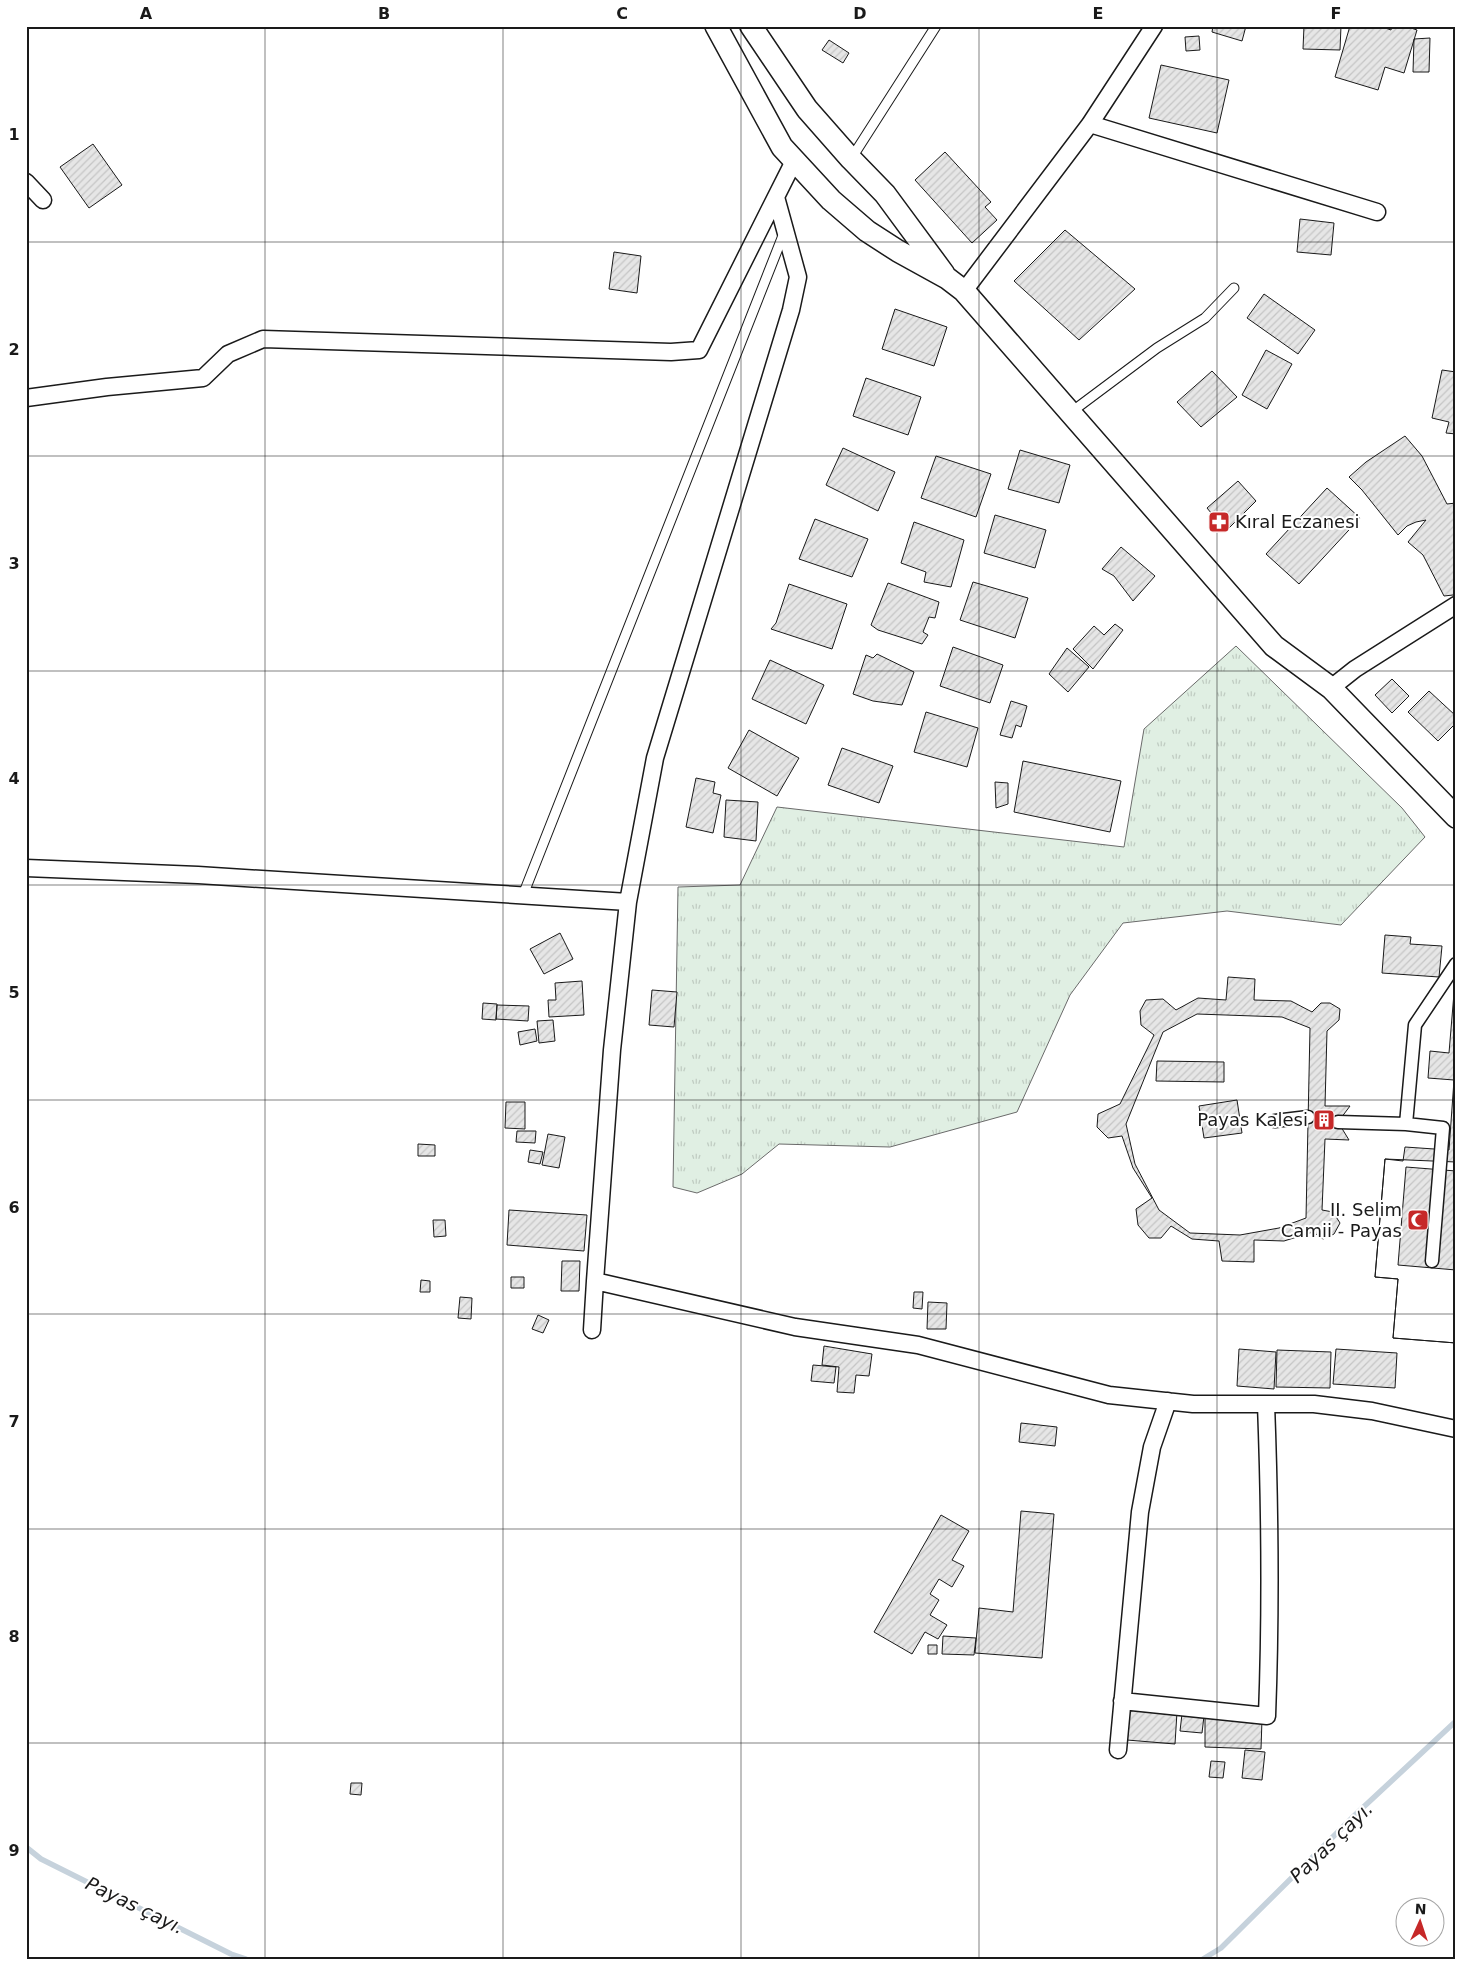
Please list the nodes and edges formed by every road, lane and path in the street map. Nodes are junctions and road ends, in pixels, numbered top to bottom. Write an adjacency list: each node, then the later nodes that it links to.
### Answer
1 (716, 26): 7 (street)
2 (751, 26): 6 (street)
3 (936, 26): 6 (lane)
4 (1154, 26): 5 (street)
5 (1090, 124): 11 (street); 15 (street)
6 (851, 159): 13 (street)
7 (794, 161): 9 (street); 13 (street)
8 (26, 182): 10 (street)
9 (776, 197): 12 (street); 16 (street)
10 (43, 200)
11 (1377, 212)
12 (786, 230): 22 (lane); 23 (street)
13 (946, 278): 15 (street)
14 (1234, 288): 17 (lane)
15 (964, 291): 17 (street)
16 (26, 398)
17 (1070, 413): 19 (street)
18 (1456, 605): 19 (street)
19 (1331, 688): 20 (street)
20 (1456, 817)
21 (26, 868): 22 (street)
22 (523, 896): 23 (street)
23 (628, 902): 30 (street)
24 (1456, 964): 28 (street)
25 (1308, 1117): 26 (street)
26 (1275, 1121)
27 (1338, 1122): 28 (street)
28 (1406, 1124): 29 (street)
29 (1432, 1261)
30 (595, 1281): 31 (street); 32 (street)
31 (592, 1330)
32 (1168, 1402): 33 (street); 35 (street)
33 (1266, 1404): 34 (street); 35 (street)
34 (1456, 1429)
35 (1122, 1702): 36 (street)
36 (1118, 1750)

